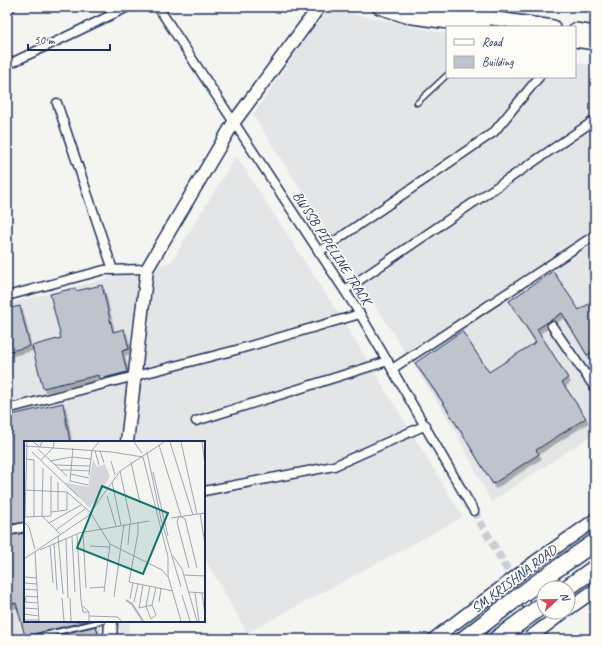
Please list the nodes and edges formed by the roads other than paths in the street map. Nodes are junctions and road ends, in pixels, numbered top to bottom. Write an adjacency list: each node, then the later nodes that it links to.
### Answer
1 (11, 7): 7 (street)
2 (128, 7): 14 (street)
3 (158, 7): 20 (street, BWSSB PIPELINE TRACK)
4 (319, 7): 20 (street)
5 (379, 7): 8 (main road)
6 (416, 7): 9 (main road)
7 (7, 9)
8 (477, 26)
9 (546, 26)
10 (576, 30): 11 (main road)
11 (595, 33)
12 (576, 40): 13 (main road)
13 (595, 43)
14 (7, 65)
15 (446, 76): 18 (lane)
16 (538, 78): 22 (street)
17 (57, 103): 24 (street)
18 (417, 103)
19 (595, 120): 25 (street)
20 (234, 122): 22 (street, BWSSB PIPELINE TRACK); 23 (street)
21 (595, 234): 29 (street)
22 (319, 252): 25 (street, BWSSB PIPELINE TRACK)
23 (147, 269): 24 (street); 31 (street)
24 (113, 270): 26 (street)
25 (345, 290): 27 (street, BWSSB PIPELINE TRACK)
26 (7, 296)
27 (360, 314): 29 (street, BWSSB PIPELINE TRACK); 31 (street)
28 (552, 326): 30 (street)
29 (390, 365): 34 (street); 35 (street, BWSSB PIPELINE TRACK)
30 (591, 374): 32 (street)
31 (134, 378): 33 (street); 36 (street)
32 (595, 388)
33 (7, 409)
34 (196, 421)
35 (426, 425): 37 (street); 38 (street, BWSSB PIPELINE TRACK)
36 (128, 441)
37 (205, 491)
38 (474, 511)
39 (595, 520): 55 (street, SM KRISHNA ROAD, bridge)
40 (24, 527): 41 (street)
41 (7, 531)
42 (595, 542): 46 (highway, SM KRISHNA ROAD, bridge)
43 (595, 568): 44 (highway)
44 (576, 582)
45 (595, 590): 47 (street)
46 (515, 599): 48 (street); 56 (highway, SM KRISHNA ROAD)
47 (576, 603)
48 (532, 613): 57 (highway)
49 (553, 620): 52 (street, bridge)
50 (99, 622): 53 (lane)
51 (111, 622): 54 (street)
52 (528, 638)
53 (27, 639)
54 (110, 639)
55 (434, 639)
56 (464, 639)
57 (497, 639)

